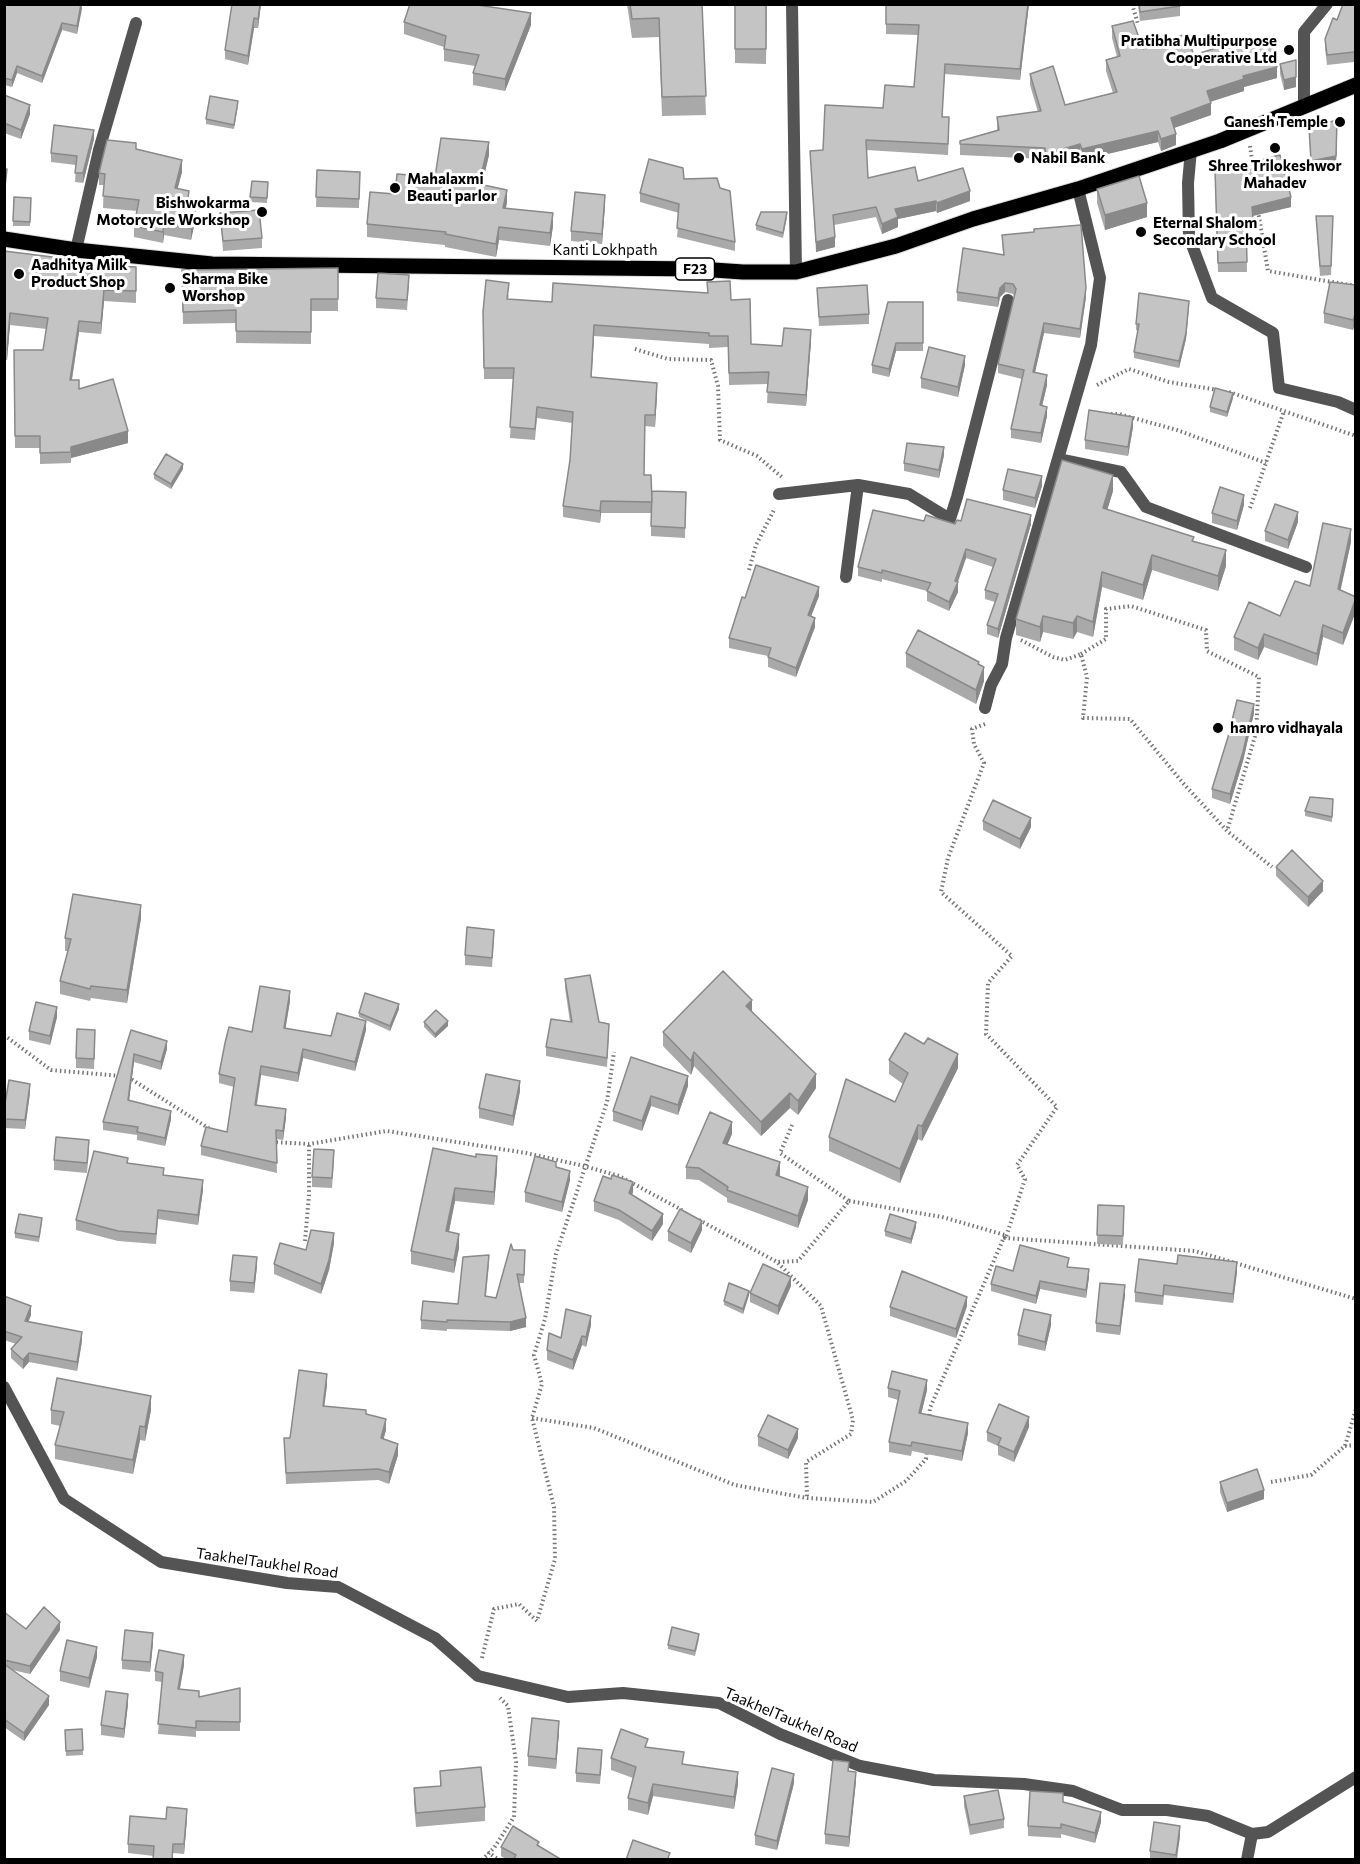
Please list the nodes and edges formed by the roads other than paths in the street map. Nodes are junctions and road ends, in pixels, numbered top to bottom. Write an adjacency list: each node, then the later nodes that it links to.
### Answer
1 (792, 4): 10 (street)
2 (1327, 4): 5 (street)
3 (136, 23): 9 (street)
4 (1356, 85): 5 (main road, Kanti Lokhpath / F23)
5 (1304, 106): 6 (main road, Kanti Lokhpath / F23)
6 (1191, 150): 7 (main road, Kanti Lokhpath / F23); 12 (street)
7 (1078, 189): 10 (main road, Kanti Lokhpath / F23); 13 (street)
8 (4, 239): 9 (main road, Kanti Lokhpath / F23)
9 (76, 250): 10 (main road, Kanti Lokhpath / F23)
10 (796, 272)
11 (1008, 300): 14 (street)
12 (1356, 410)
13 (1058, 459): 16 (street); 18 (street)
14 (858, 485): 15 (street); 17 (street)
15 (779, 494)
16 (1306, 567)
17 (846, 577)
18 (985, 708)
19 (4, 1387): 21 (street, TaakhelTaukhel Road)
20 (1356, 1777): 21 (street)
21 (1252, 1834): 22 (street)
22 (1247, 1860)

